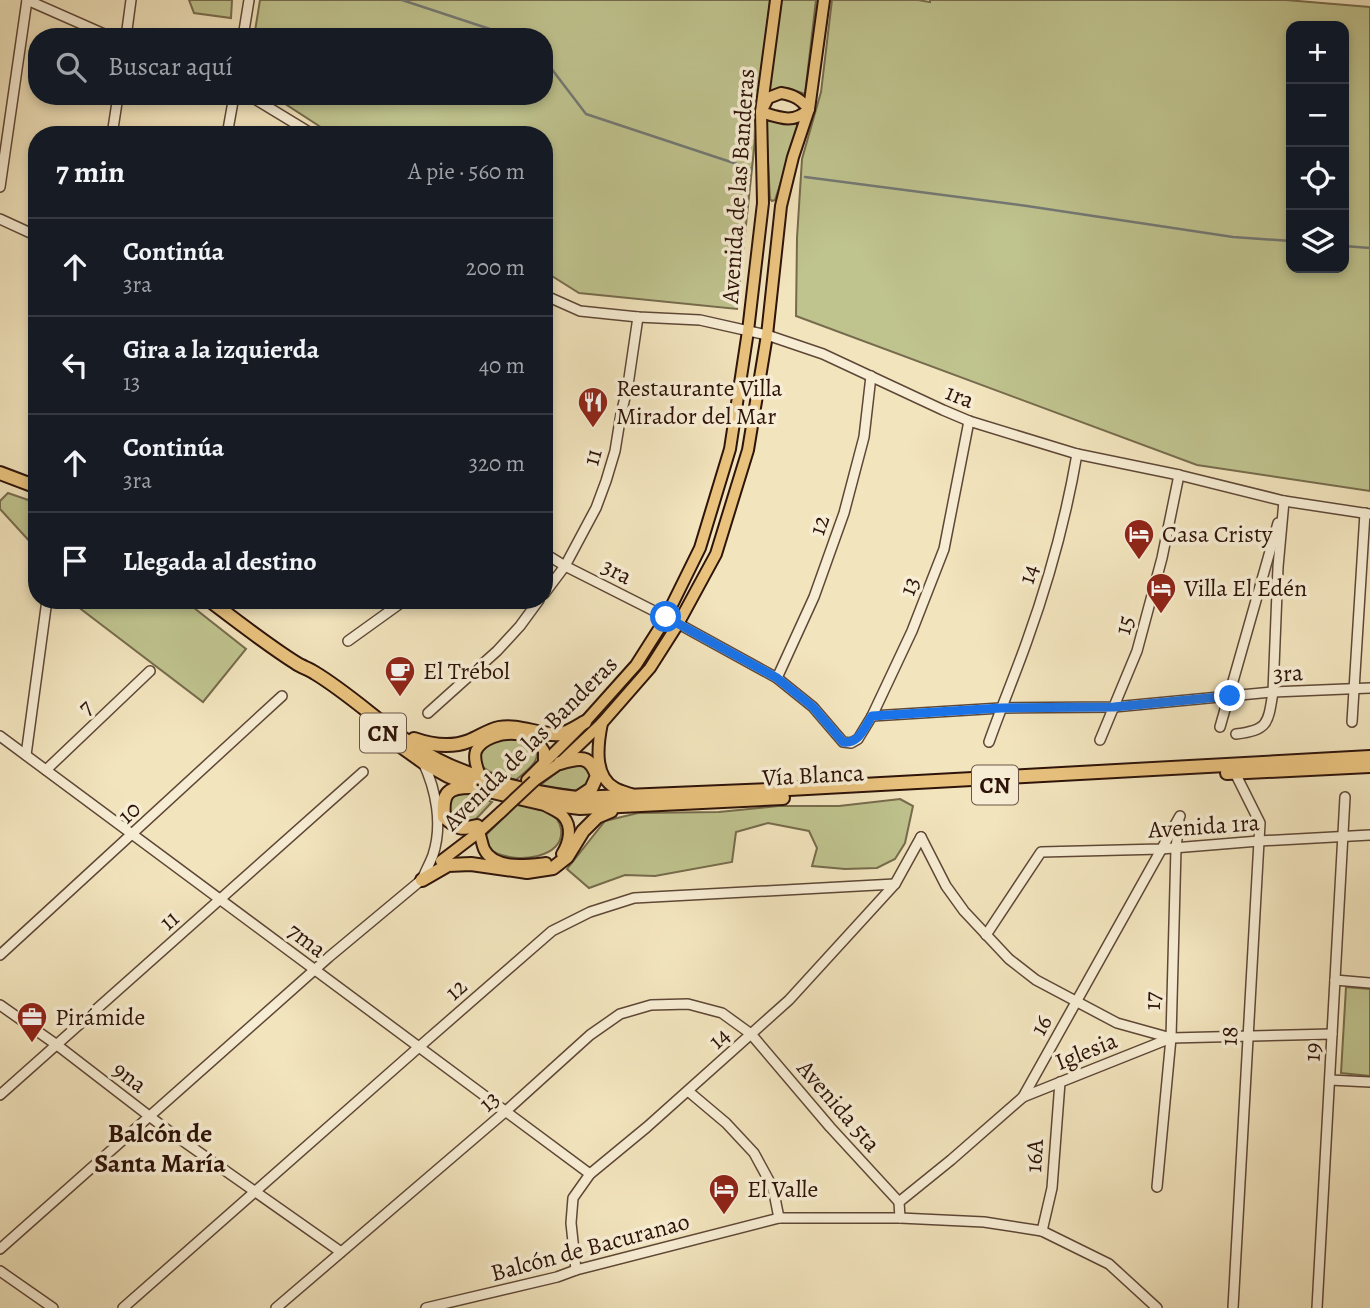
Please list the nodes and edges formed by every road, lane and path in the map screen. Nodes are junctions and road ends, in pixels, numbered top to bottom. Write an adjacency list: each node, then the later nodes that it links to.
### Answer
1 (27, 0): 6 (street); 17 (street)
2 (131, 0): 7 (street)
3 (249, 0): 8 (street)
4 (776, 0): 13 (main road, Avenida de las Banderas)
5 (824, 0): 12 (main road, Avenida de las Banderas)
6 (91, 28)
7 (127, 28)
8 (244, 28)
9 (117, 105): 14 (street)
10 (232, 105): 15 (street)
11 (265, 105): 16 (street)
12 (809, 109): 13 (main road); 13 (main road); 23 (main road, Avenida de las Banderas)
13 (761, 112): 22 (main road, Avenida de las Banderas)
14 (113, 126)
15 (229, 126)
16 (299, 126)
17 (0, 187)
18 (0, 219): 19 (street)
19 (28, 232)
20 (553, 299): 21 (street, 1ra)
21 (638, 317): 22 (street, 1ra); 33 (street, 11)
22 (748, 331): 23 (street, 1ra); 39 (main road, Avenida de las Banderas)
23 (766, 335): 24 (street, 1ra); 40 (main road, Avenida de las Banderas)
24 (871, 376): 25 (street, 1ra); 44 (street, 12)
25 (969, 421): 26 (street, 1ra); 53 (street, 13)
26 (1077, 454): 28 (street, 1ra); 51 (street, 14)
27 (0, 473): 29 (highway)
28 (1179, 475): 30 (street, 1ra); 50 (street, 15)
29 (28, 484)
30 (1284, 501): 31 (street, 1ra); 47 (street); 49 (street)
31 (1368, 514): 46 (street)
32 (553, 559): 33 (street, 3ra)
33 (565, 566): 34 (street, 11); 39 (street, 3ra)
34 (553, 582)
35 (46, 609): 64 (street)
36 (221, 609): 42 (highway, Vía Blanca / CN)
37 (392, 609): 41 (street)
38 (532, 609): 52 (street)
39 (666, 617): 40 (street, 3ra); 54 (main road, Avenida de las Banderas)
40 (678, 624): 44 (street, 3ra); 56 (main road, Avenida de las Banderas)
41 (348, 641)
42 (299, 665): 58 (highway, Vía Blanca / CN); 66 (highway, Vía Blanca / CN)
43 (150, 671): 70 (street, 7)
44 (777, 678): 62 (street, 3ra)
45 (1370, 688): 46 (street, 3ra)
46 (1354, 689): 47 (street, 3ra); 55 (street)
47 (1272, 692): 49 (street, 3ra); 59 (street)
48 (282, 696): 82 (street, 10)
49 (1230, 696): 50 (street, 3ra); 57 (street)
50 (1114, 707): 51 (street, 3ra); 61 (street, 15)
51 (1001, 708): 53 (street, 3ra); 63 (street, 14)
52 (428, 713)
53 (872, 716): 62 (street, 13)
54 (585, 722): 58 (highway); 67 (main road, Avenida de las Banderas)
55 (1352, 722)
56 (602, 723): 68 (main road, Avenida de las Banderas); 75 (main road)
57 (1220, 727)
58 (394, 731): 74 (highway, Vía Blanca / CN)
59 (1236, 734)
60 (0, 736): 64 (street, 7ma)
61 (1100, 740)
62 (843, 742)
63 (989, 742)
64 (26, 755): 70 (street, 7ma)
65 (1370, 757): 75 (highway, Vía Blanca / CN)
66 (423, 762): 74 (highway, Vía Blanca / CN); 89 (street)
67 (544, 762): 73 (main road, Avenida de las Banderas); 74 (main road)
68 (560, 763): 73 (main road, Avenida de las Banderas); 77 (highway)
69 (1370, 766): 72 (highway, Vía Blanca / CN)
70 (46, 770): 82 (street, 7ma)
71 (363, 772): 91 (street, 11)
72 (1235, 773): 79 (highway, Vía Blanca / CN); 85 (street, 18)
73 (530, 781): 81 (main road, Avenida de las Banderas, bridge)
74 (479, 783): 77 (highway, Vía Blanca / CN); 78 (highway, Vía Blanca / CN); 81 (highway)
75 (636, 796): 77 (highway, Vía Blanca / CN)
76 (1345, 797): 84 (street, 19)
77 (577, 798)
78 (540, 803): 79 (highway, Vía Blanca / CN); 81 (main road)
79 (621, 806): 89 (highway)
80 (1180, 816): 86 (street, 17); 87 (street, 16)
81 (478, 829): 88 (main road, Avenida de las Banderas)
82 (133, 835): 91 (street, 7ma); 93 (street, 10)
83 (1370, 835): 84 (street, Avenida 1ra)
84 (1343, 837): 85 (street, Avenida 1ra); 95 (street, 19)
85 (1259, 841): 86 (street, Avenida 1ra); 101 (street, 18)
86 (1176, 848): 87 (street, Avenida 1ra); 102 (street, 17)
87 (1161, 849): 92 (street, Avenida 1ra); 97 (street, 16)
88 (441, 862): 89 (street, Avenida de las Banderas)
89 (422, 880): 94 (street, Avenida de las Banderas)
90 (895, 884): 92 (street, 14); 99 (street, 14); 104 (street, 12)
91 (221, 900): 94 (street, 7ma); 103 (street, 11)
92 (986, 935): 97 (street)
93 (0, 955)
94 (315, 970): 104 (street, 7ma); 112 (street, Avenida de las Banderas)
95 (1335, 980): 96 (street); 100 (street, 19)
96 (1370, 983)
97 (1076, 1002): 102 (street); 110 (street, 16)
98 (0, 1005): 103 (street, 9na)
99 (751, 1034): 108 (street, 14); 111 (street, 13); 116 (street, Avenida 5ta)
100 (1332, 1034): 101 (street, Iglesia); 105 (street, 19)
101 (1248, 1036): 102 (street, Iglesia); 129 (street, 18)
102 (1171, 1038): 106 (street, Iglesia); 114 (street, 17)
103 (57, 1045): 109 (street, 11); 112 (street, 9na)
104 (419, 1046): 111 (street, 7ma); 115 (street, 12)
105 (1329, 1080): 107 (street); 130 (street, 19)
106 (1060, 1082): 110 (street, Iglesia); 119 (street, 16A)
107 (1370, 1083)
108 (688, 1091): 113 (street, 14); 117 (street)
109 (0, 1095)
110 (1023, 1097): 116 (street, 16)
111 (506, 1111): 113 (street, 7ma); 121 (street, 13)
112 (149, 1116): 115 (street, 9na); 120 (street, Avenida de las Banderas)
113 (590, 1174): 122 (street, 14)
114 (1157, 1187)
115 (256, 1191): 121 (street, 9na); 125 (street, 12)
116 (899, 1202): 118 (street)
117 (779, 1218): 118 (street, Balcón de Bacuranao); 122 (street, Balcón de Bacuranao)
118 (900, 1218): 119 (street, Balcón de Bacuranao)
119 (1042, 1231): 128 (street, Balcón de Bacuranao)
120 (0, 1249)
121 (341, 1252): 126 (street, 13)
122 (576, 1270): 127 (street, Balcón de Bacuranao)
123 (0, 1271): 124 (street)
124 (53, 1308)
125 (123, 1308)
126 (275, 1308)
127 (426, 1308)
128 (1157, 1308)
129 (1233, 1308)
130 (1317, 1308)

